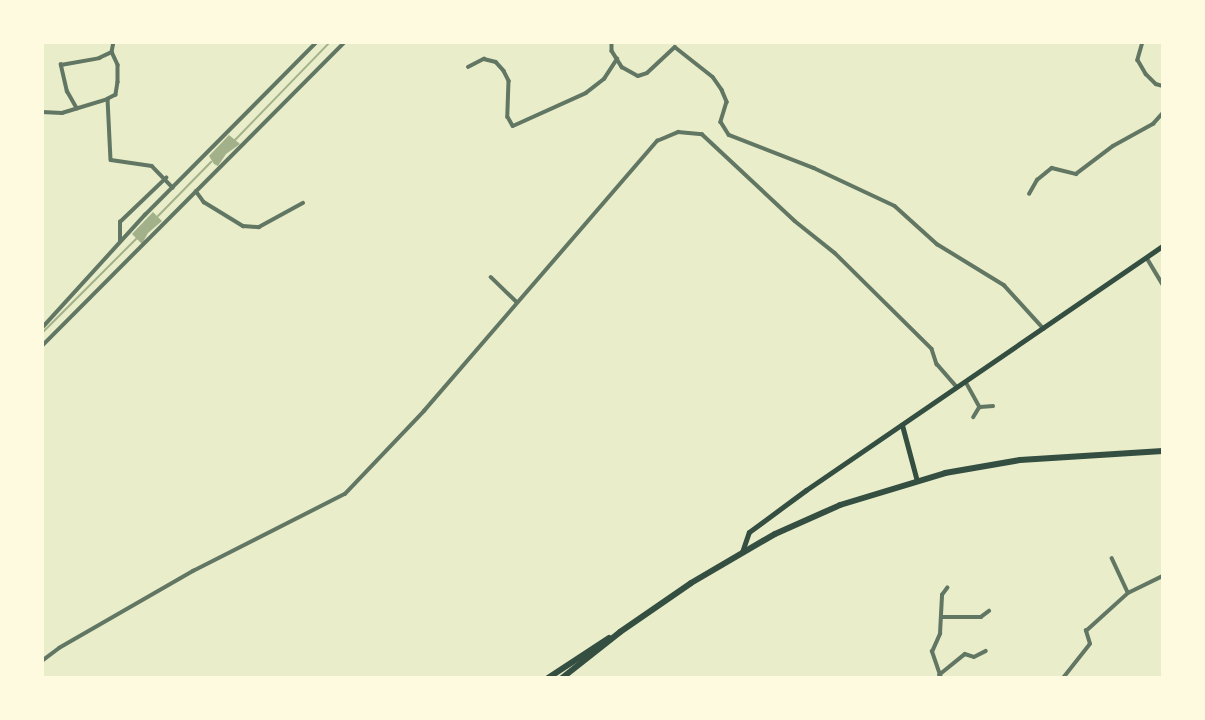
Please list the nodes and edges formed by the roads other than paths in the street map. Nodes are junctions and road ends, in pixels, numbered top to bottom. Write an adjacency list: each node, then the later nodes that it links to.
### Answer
1 (114, 42): 6 (street)
2 (317, 42): 15 (street)
3 (345, 42): 16 (street)
4 (612, 42): 7 (street)
5 (1143, 42): 9 (street)
6 (112, 52): 10 (street); 11 (street)
7 (617, 59): 8 (street); 28 (street)
8 (468, 67)
9 (1163, 86)
10 (108, 99): 11 (street); 14 (street)
11 (78, 109): 12 (street)
12 (42, 112)
13 (1163, 113): 17 (street)
14 (166, 178): 15 (street); 19 (street)
15 (173, 188): 19 (street)
16 (196, 191): 18 (street); 29 (street)
17 (1029, 194)
18 (303, 203)
19 (120, 243): 26 (street)
20 (1163, 247): 21 (main road)
21 (1147, 258): 23 (street); 28 (main road)
22 (491, 277): 24 (street)
23 (1163, 285)
24 (517, 302): 31 (street); 47 (street)
25 (42, 318): 26 (street)
26 (48, 320): 27 (street)
27 (42, 328)
28 (1044, 329): 30 (main road)
29 (42, 346)
30 (966, 382): 31 (main road); 33 (street)
31 (957, 387): 35 (main road)
32 (993, 406): 33 (street)
33 (980, 407): 34 (street)
34 (974, 416)
35 (902, 425): 37 (main road); 38 (main road)
36 (1163, 452): 37 (highway)
37 (917, 481): 38 (highway)
38 (742, 552): 45 (highway)
39 (1112, 558): 42 (street)
40 (1163, 576): 42 (street)
41 (947, 588): 44 (street)
42 (1128, 593): 51 (street)
43 (989, 611): 44 (street)
44 (943, 617): 48 (street)
45 (620, 632): 49 (highway); 50 (highway)
46 (986, 651): 48 (street)
47 (42, 661)
48 (940, 677)
49 (548, 678)
50 (562, 678)
51 (1063, 678)

